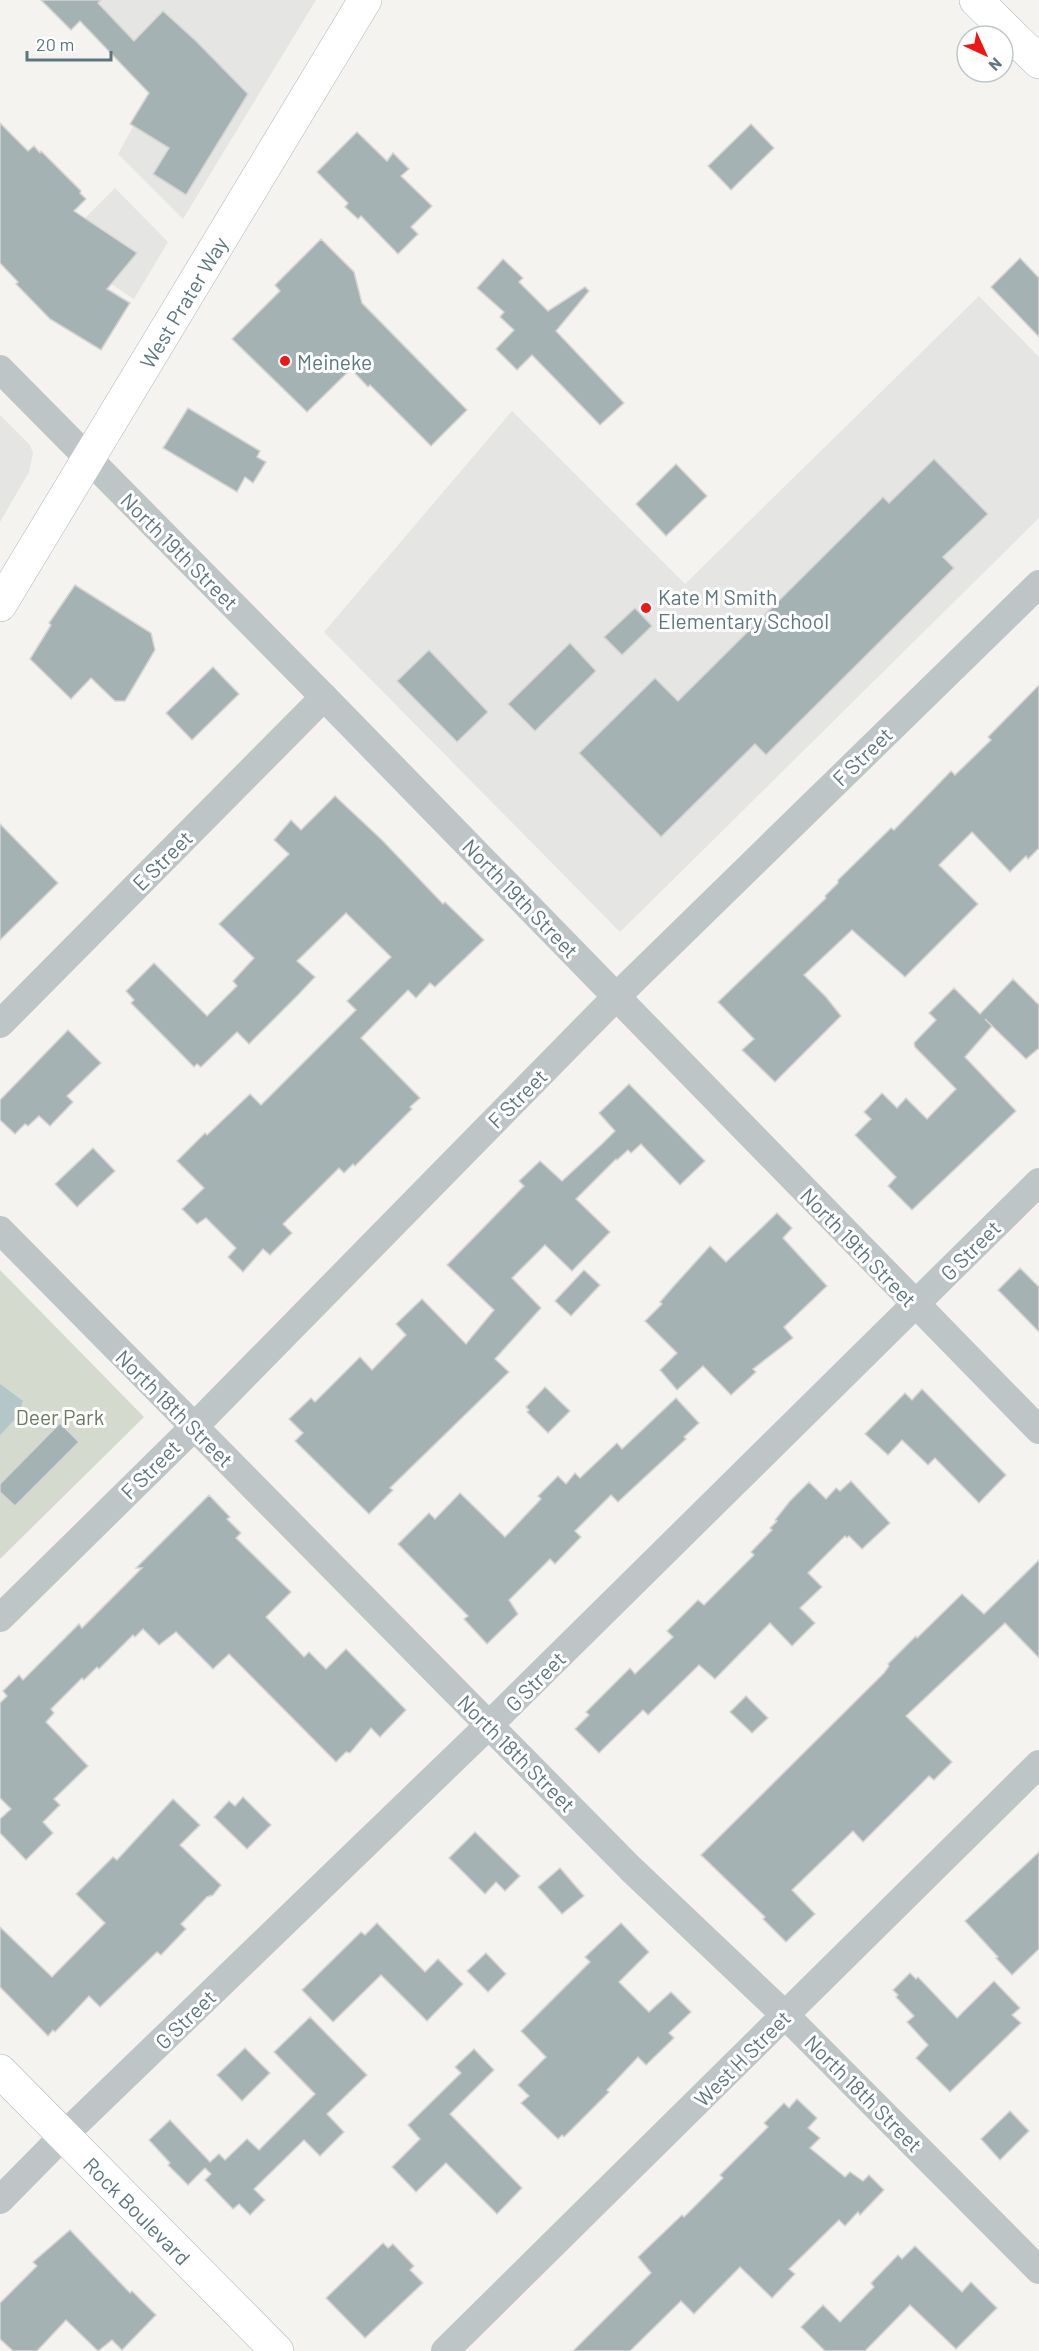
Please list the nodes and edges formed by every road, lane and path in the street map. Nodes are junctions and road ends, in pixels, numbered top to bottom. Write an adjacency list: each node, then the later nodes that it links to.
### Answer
1 (365, 0): 5 (main road, West Prater Way)
2 (976, 0): 3 (main road)
3 (1039, 62)
4 (0, 369): 5 (street, North 19th Street)
5 (88, 458): 7 (main road, West Prater Way); 8 (street, North 19th Street)
6 (1039, 584): 9 (street, F Street)
7 (0, 605)
8 (324, 697): 9 (street, North 19th Street); 10 (street, E Street)
9 (617, 996): 13 (street, North 19th Street); 14 (street, F Street)
10 (0, 1024)
11 (1039, 1182): 13 (street, G Street)
12 (0, 1230): 14 (street, North 18th Street)
13 (915, 1304): 15 (street, North 19th Street); 17 (street, G Street)
14 (194, 1426): 16 (street, F Street); 17 (street, North 18th Street)
15 (1039, 1430)
16 (0, 1618)
17 (489, 1725): 19 (street, North 18th Street); 21 (street, G Street)
18 (1039, 1764): 19 (street, West H Street)
19 (786, 2015): 23 (street, North 18th Street); 25 (street, West H Street)
20 (0, 2072): 21 (main road, Rock Boulevard)
21 (63, 2136): 22 (street, G Street); 24 (main road, Rock Boulevard)
22 (0, 2200)
23 (1039, 2270)
24 (277, 2351)
25 (445, 2351)

